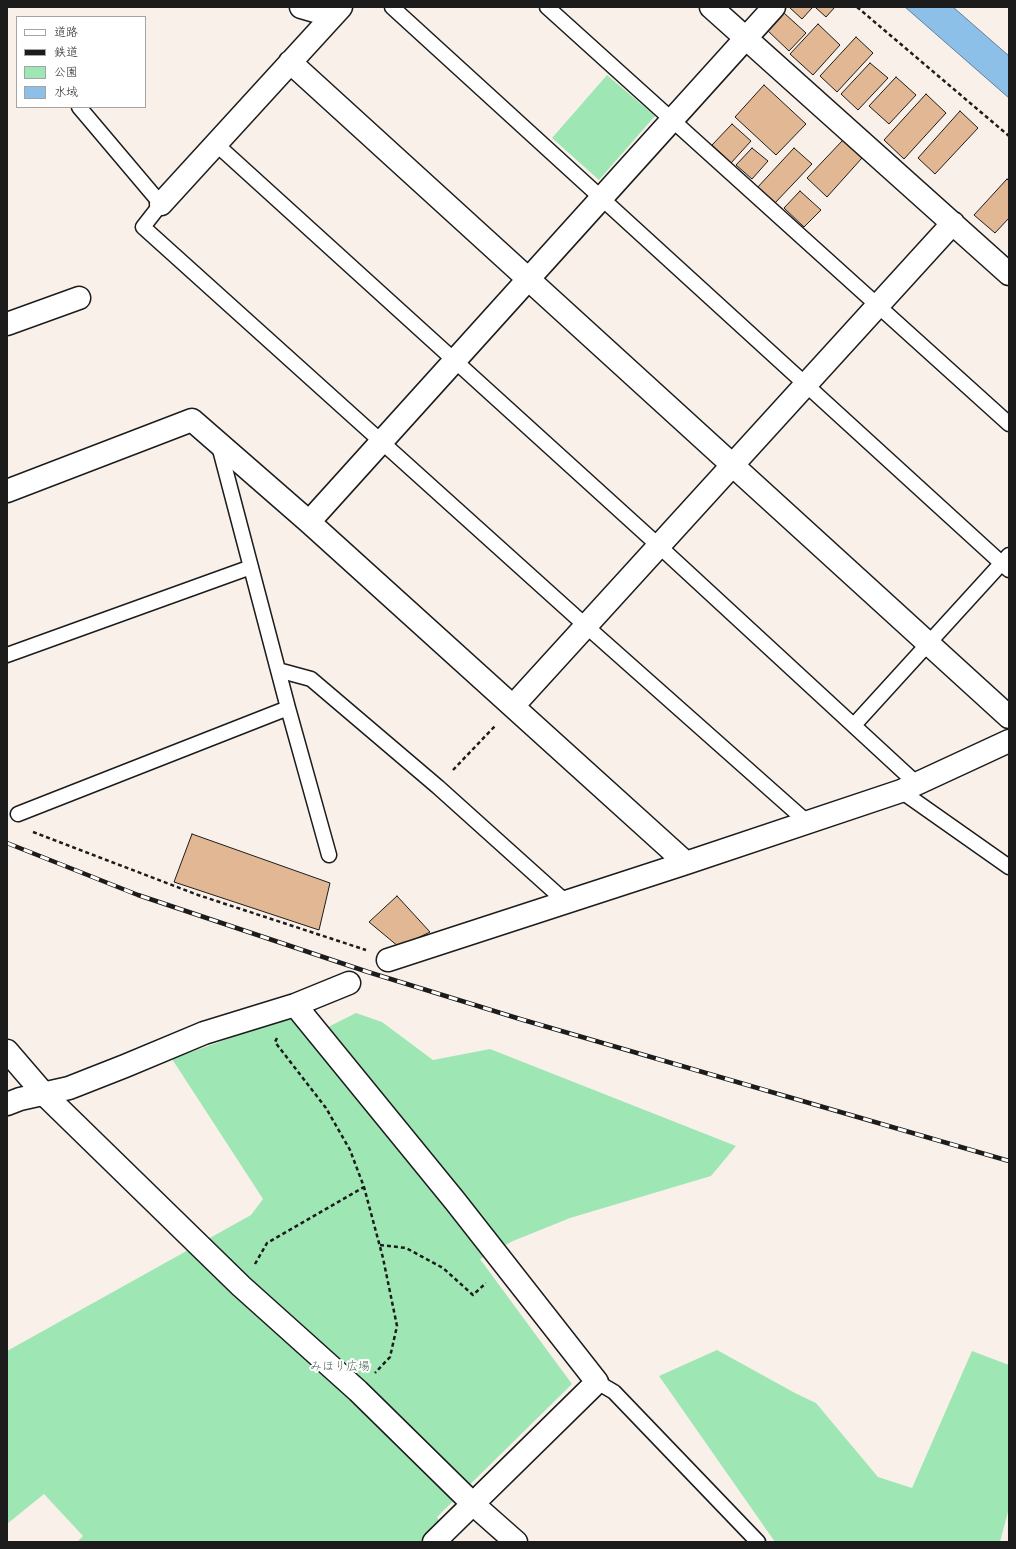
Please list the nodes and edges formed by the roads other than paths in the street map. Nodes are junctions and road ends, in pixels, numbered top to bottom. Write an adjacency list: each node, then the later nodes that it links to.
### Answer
1 (301, 7): 6 (street)
2 (392, 7): 12 (lane)
3 (548, 7): 10 (lane)
4 (711, 7): 7 (street)
5 (774, 7): 7 (street)
6 (336, 12): 8 (street)
7 (746, 38): 10 (street); 14 (street)
8 (290, 62): 11 (street); 16 (street)
9 (80, 108): 13 (lane)
10 (672, 120): 12 (street); 18 (lane)
11 (216, 144): 13 (street); 20 (lane)
12 (602, 198): 16 (street); 21 (lane)
13 (162, 204): 23 (lane)
14 (953, 223): 15 (street); 18 (street)
15 (1009, 274)
16 (528, 279): 20 (street); 25 (street)
17 (79, 298): 19 (street)
18 (878, 306): 21 (street); 22 (lane)
19 (7, 324)
20 (454, 361): 23 (street); 28 (lane)
21 (806, 385): 25 (street); 29 (lane)
22 (1009, 424)
23 (382, 441): 27 (street); 31 (lane)
24 (217, 442): 26 (street); 27 (street); 30 (lane)
25 (732, 465): 28 (street); 32 (street)
26 (7, 491)
27 (309, 522): 35 (street)
28 (659, 546): 31 (street); 38 (lane)
29 (1007, 563): 32 (lane)
30 (251, 567): 33 (lane); 34 (lane)
31 (586, 626): 35 (street); 42 (lane)
32 (928, 644): 37 (street); 38 (lane)
33 (7, 655)
34 (278, 670): 36 (lane); 46 (lane)
35 (513, 706): 44 (street)
36 (288, 708): 41 (lane); 43 (lane)
37 (1009, 717)
38 (854, 725): 40 (lane)
39 (1009, 741): 40 (street)
40 (909, 787): 42 (street); 45 (lane)
41 (18, 814)
42 (807, 822): 44 (street)
43 (329, 855)
44 (686, 863): 46 (street)
45 (1009, 867)
46 (566, 903): 47 (street)
47 (388, 960)
48 (349, 983): 49 (street)
49 (300, 1011): 51 (street); 53 (street)
50 (7, 1051): 51 (street)
51 (44, 1094): 52 (street); 54 (street)
52 (7, 1104)
53 (597, 1382): 54 (street); 57 (lane)
54 (474, 1504): 55 (street); 56 (street)
55 (434, 1542)
56 (516, 1542)
57 (758, 1542)

